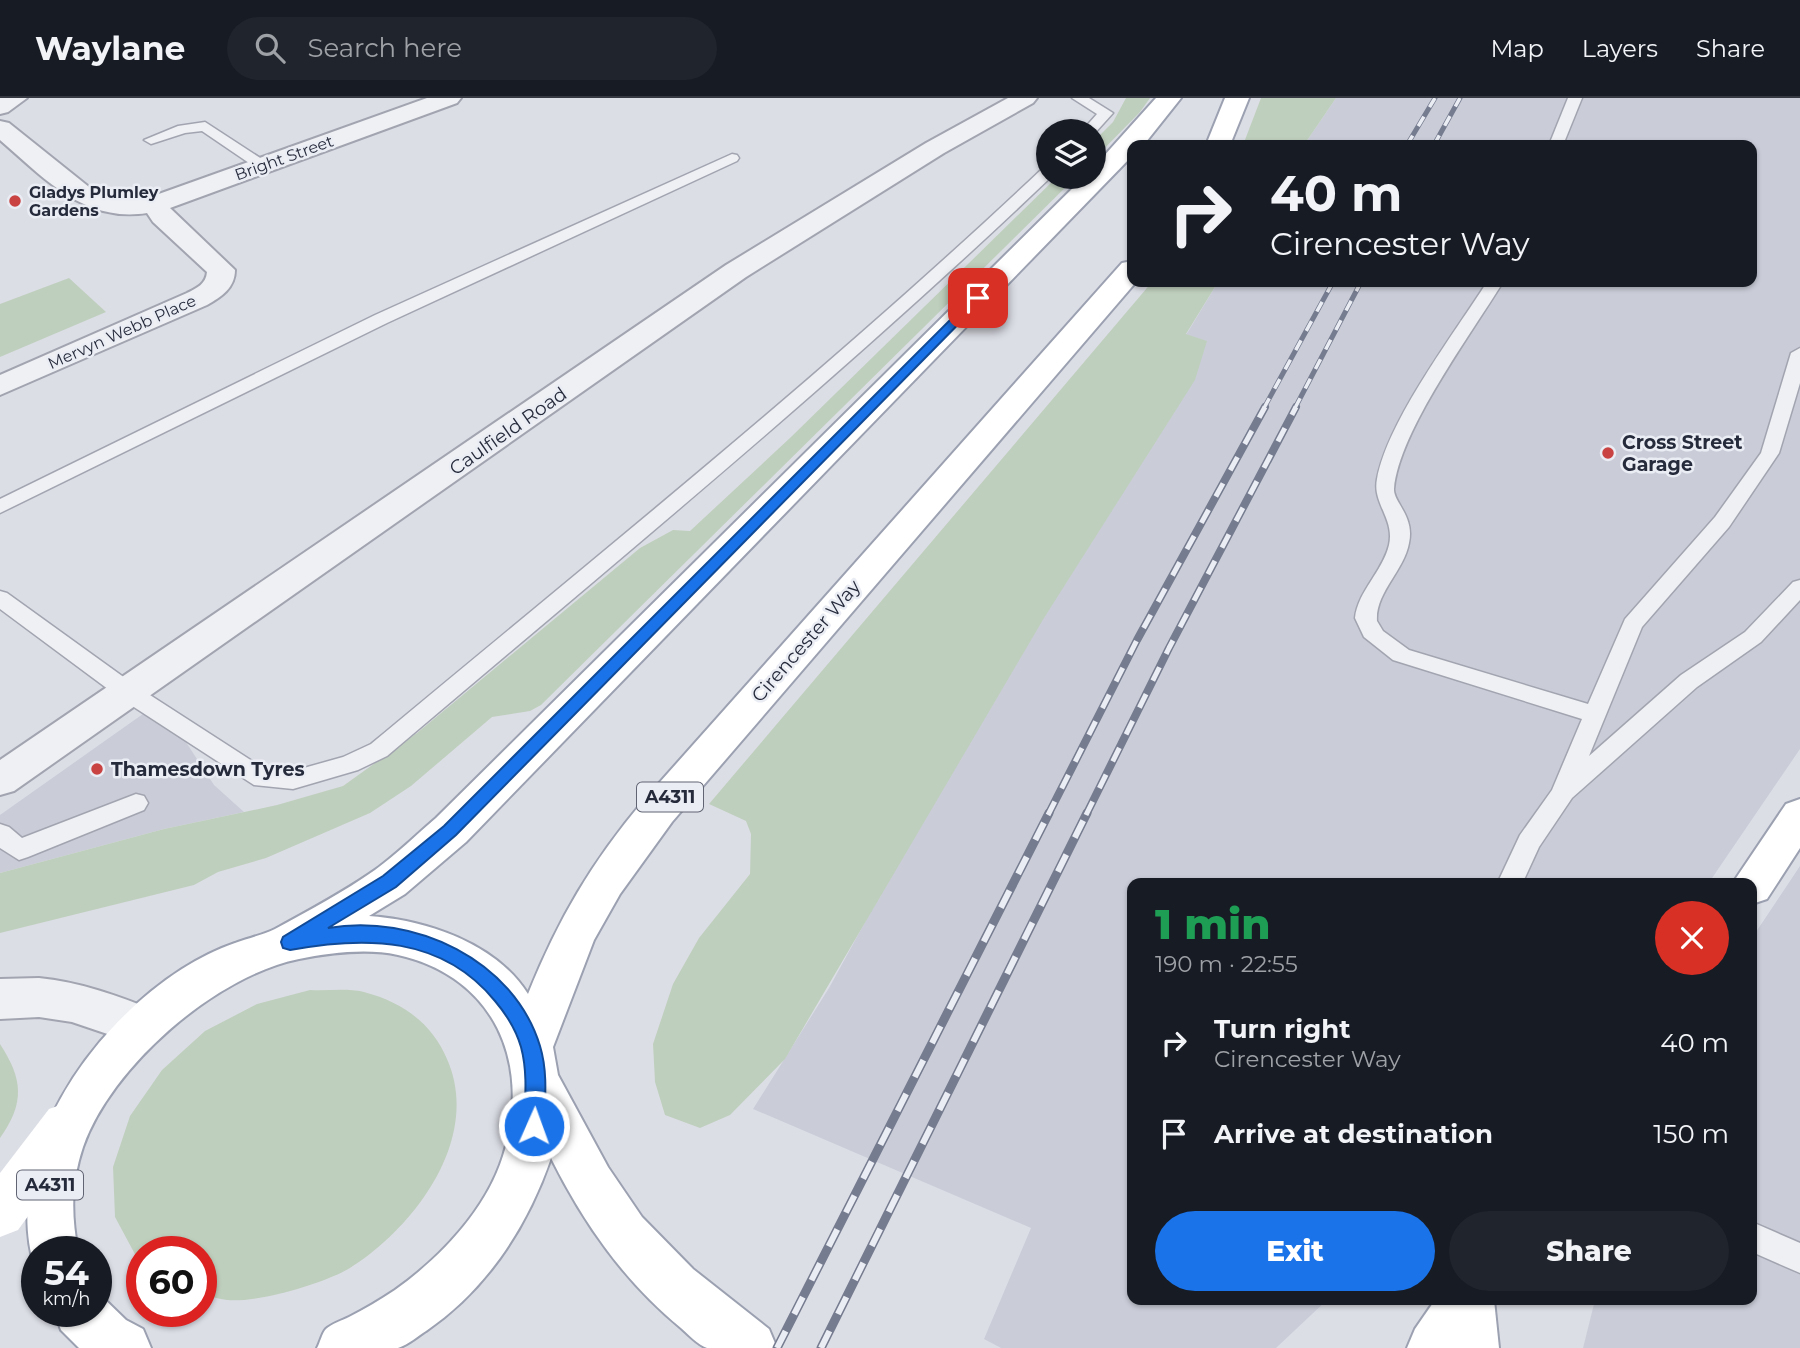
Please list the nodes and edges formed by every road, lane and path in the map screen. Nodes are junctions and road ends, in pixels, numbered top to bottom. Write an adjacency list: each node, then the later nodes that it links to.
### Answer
1 (449, 98): 15 (street, Bright Street)
2 (1025, 98): 25 (street, Caulfield Road)
3 (1079, 98): 7 (lane)
4 (1169, 98): 10 (main road, A4311)
5 (1237, 98): 11 (main road)
6 (1575, 98): 12 (lane)
7 (1100, 119)
8 (0, 128): 17 (street, Bright Street)
9 (151, 140): 15 (lane)
10 (1133, 140)
11 (1220, 140)
12 (1558, 140)
13 (1127, 146): 34 (main road, A4311)
14 (732, 158): 22 (lane)
15 (263, 166): 17 (street, Bright Street)
16 (1036, 183): 25 (lane)
17 (155, 204): 21 (street, Mervyn Webb Place)
18 (1127, 275): 37 (main road, Cirencester Way / A4311)
19 (1492, 287): 26 (lane)
20 (1800, 354): 26 (lane)
21 (0, 386)
22 (0, 507)
23 (1800, 587): 28 (lane)
24 (0, 598): 25 (lane)
25 (128, 692): 27 (street, Caulfield Road)
26 (1596, 715): 28 (lane)
27 (0, 780)
28 (1562, 794): 32 (lane)
29 (136, 803): 31 (lane)
30 (1800, 815): 33 (main road)
31 (0, 834)
32 (1512, 878)
33 (1757, 880)
34 (290, 942): 36 (main road, A4311); 37 (main road, A4311)
35 (0, 999): 36 (street)
36 (140, 1025): 38 (main road, A4311)
37 (533, 1062): 47 (main road, A4311); 48 (main road, A4311)
38 (69, 1121): 39 (main road); 40 (main road, A4311)
39 (0, 1213)
40 (50, 1236)
41 (1757, 1239): 42 (lane)
42 (1800, 1258)
43 (1464, 1305): 49 (main road)
44 (1468, 1305): 50 (main road)
45 (95, 1327): 46 (main road)
46 (124, 1348)
47 (344, 1348)
48 (750, 1348)
49 (1434, 1348)
50 (1472, 1348)

